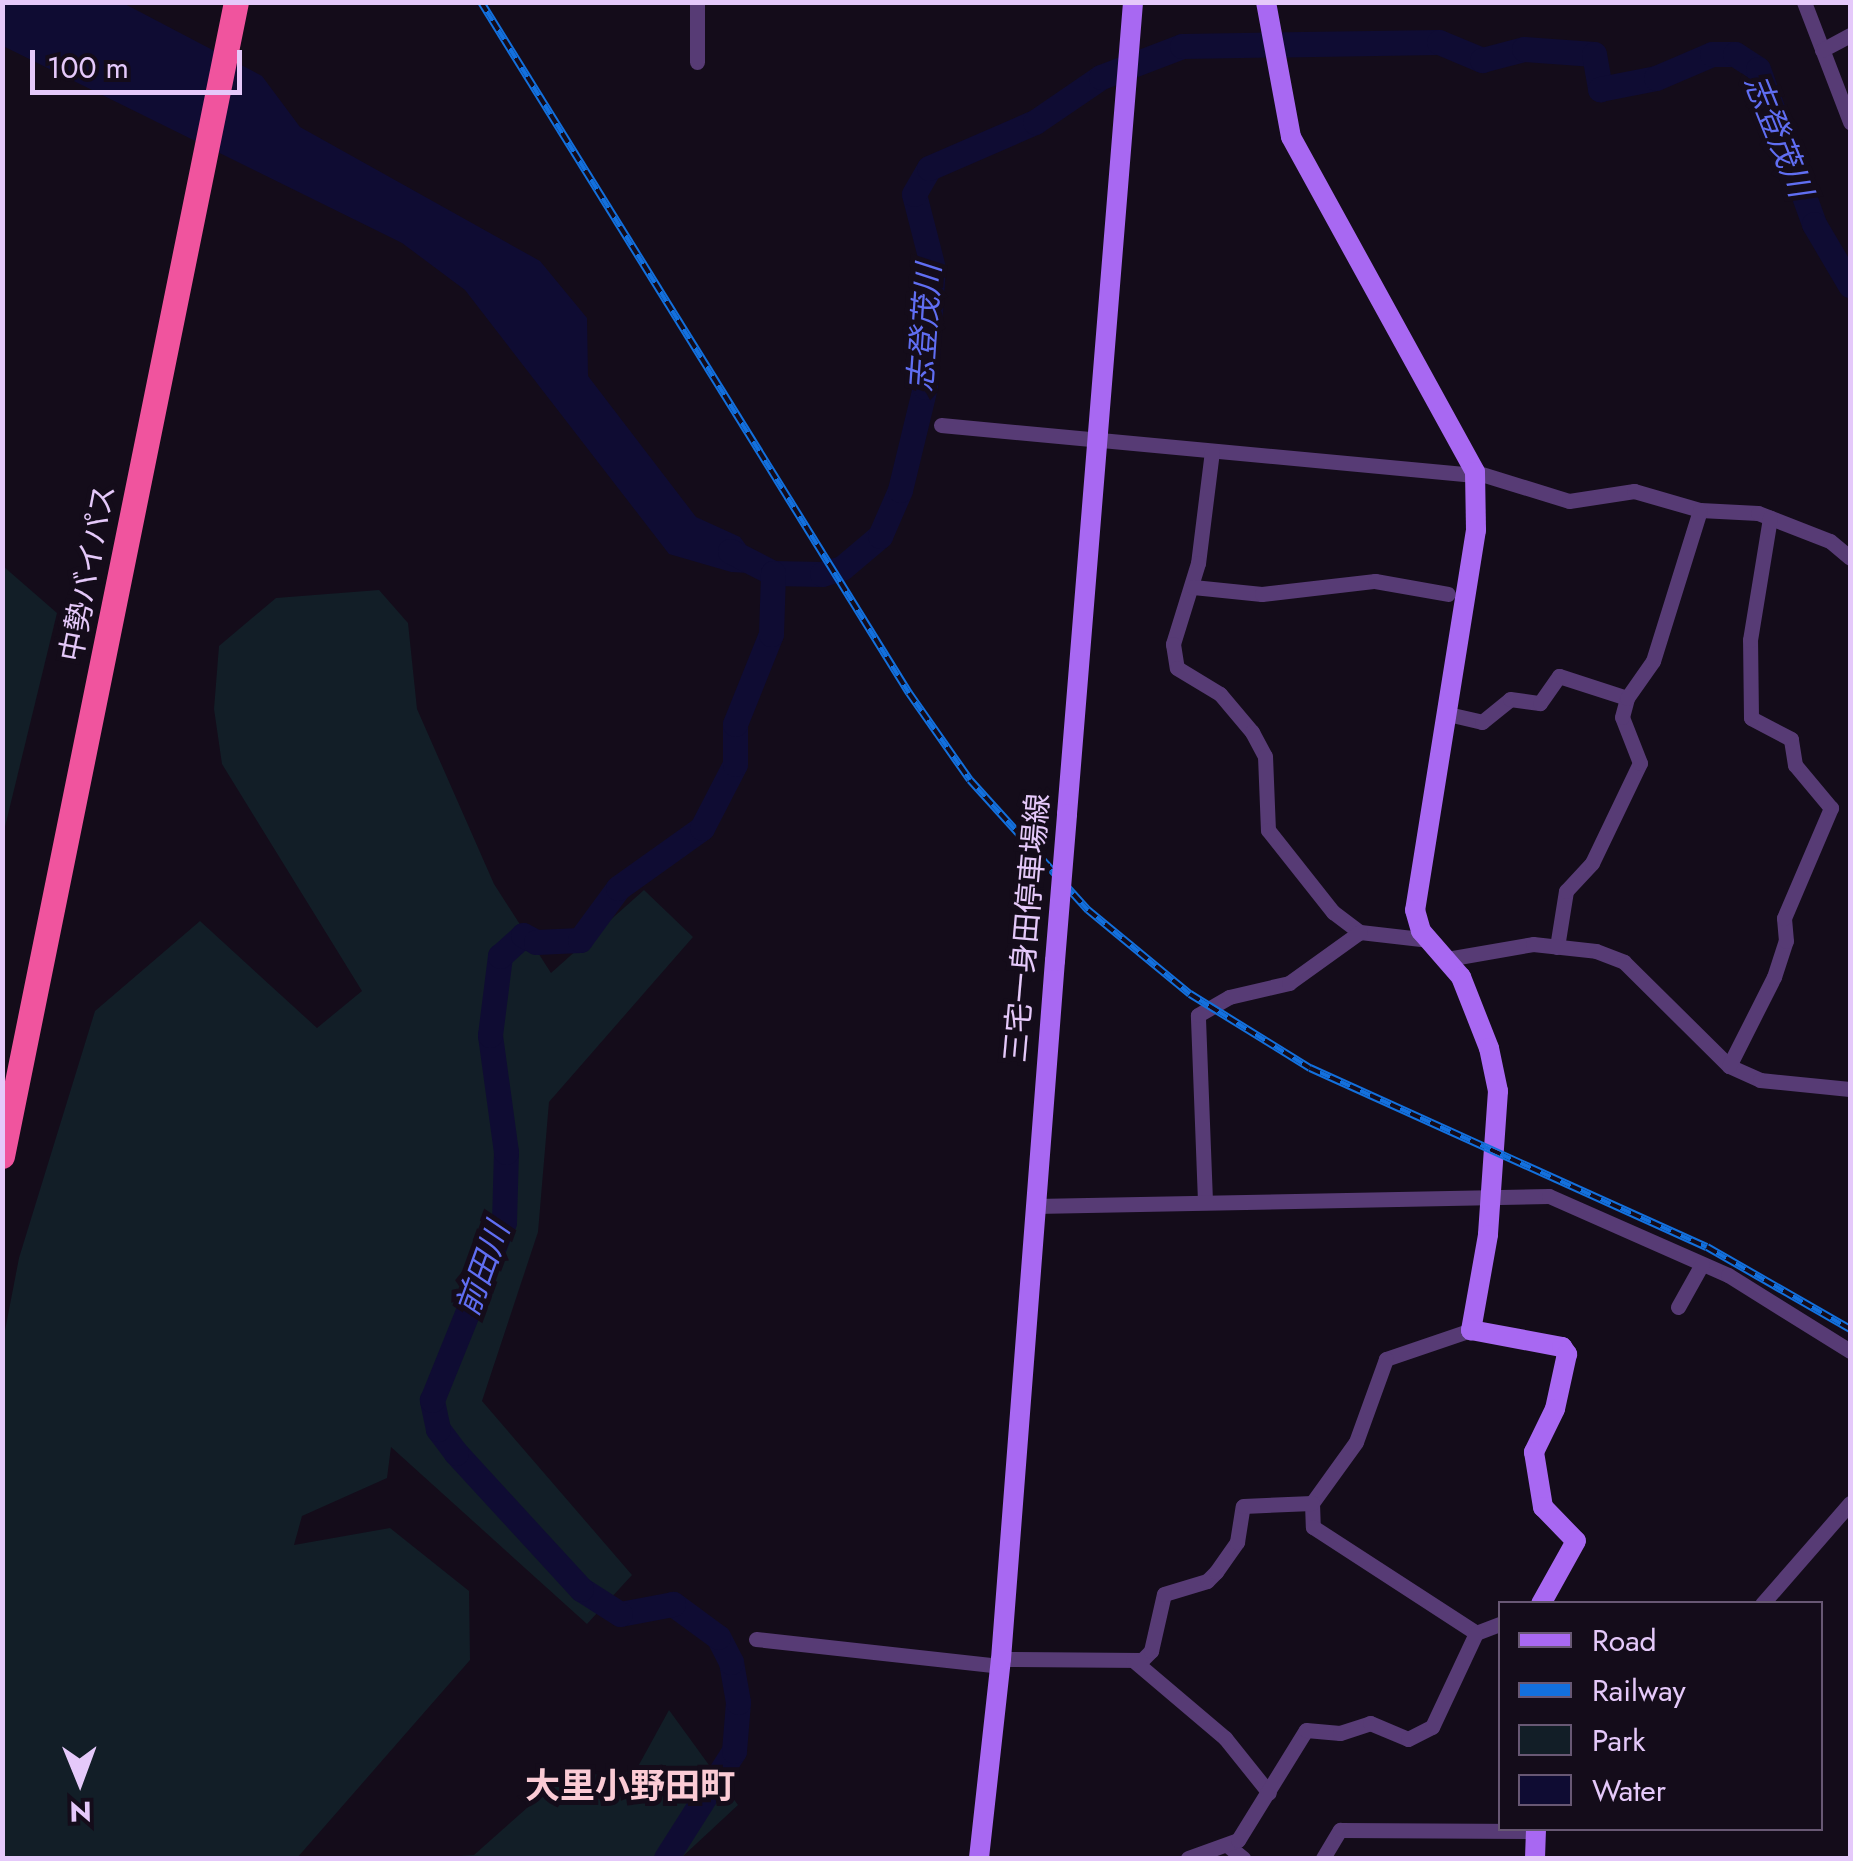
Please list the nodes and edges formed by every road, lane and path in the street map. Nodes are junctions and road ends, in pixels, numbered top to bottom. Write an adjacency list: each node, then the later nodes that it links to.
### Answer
1 (236, 2): 27 (highway, 中勢バイパス)
2 (697, 2): 8 (street)
3 (1133, 2): 11 (main road, 三宅一身田停車場線)
4 (1804, 2): 7 (street)
5 (1268, 13): 13 (main road)
6 (1850, 35): 7 (street)
7 (1822, 50): 9 (street)
8 (696, 62)
9 (1850, 120)
10 (941, 425): 11 (street)
11 (1097, 442): 12 (street); 30 (main road, 三宅一身田停車場線, bridge)
12 (1212, 451): 13 (street); 17 (street)
13 (1475, 474): 14 (street); 20 (main road)
14 (1700, 510): 15 (street); 19 (street)
15 (1770, 518): 16 (street); 25 (street)
16 (1850, 558)
17 (1193, 587): 18 (street); 21 (street)
18 (1448, 594)
19 (1626, 698): 20 (street); 23 (street)
20 (1448, 714): 22 (main road)
21 (1360, 932): 22 (street); 29 (street)
22 (1430, 940): 24 (main road)
23 (1557, 947): 24 (street); 25 (street)
24 (1447, 959): 28 (main road)
25 (1730, 1066): 26 (street)
26 (1850, 1089)
27 (2, 1156)
28 (1491, 1194): 29 (street); 31 (street); 33 (main road)
29 (1205, 1202): 30 (street)
30 (1035, 1206): 43 (main road, 三宅一身田停車場線)
31 (1702, 1264): 32 (street); 34 (street)
32 (1678, 1307)
33 (1472, 1330): 35 (street); 37 (main road)
34 (1850, 1351)
35 (1312, 1503): 40 (street); 42 (street)
36 (1850, 1504): 38 (street)
37 (1543, 1601)
38 (1765, 1601)
39 (1498, 1625): 40 (street)
40 (1476, 1633): 44 (street)
41 (756, 1639): 43 (street)
42 (1133, 1660): 43 (street); 44 (street)
43 (1001, 1662): 48 (main road, 三宅一身田停車場線)
44 (1269, 1793): 47 (street)
45 (1498, 1830): 51 (street)
46 (1536, 1831): 52 (main road)
47 (1227, 1846): 49 (street); 50 (street)
48 (979, 1858)
49 (1188, 1858)
50 (1243, 1858)
51 (1324, 1858)
52 (1535, 1858)

